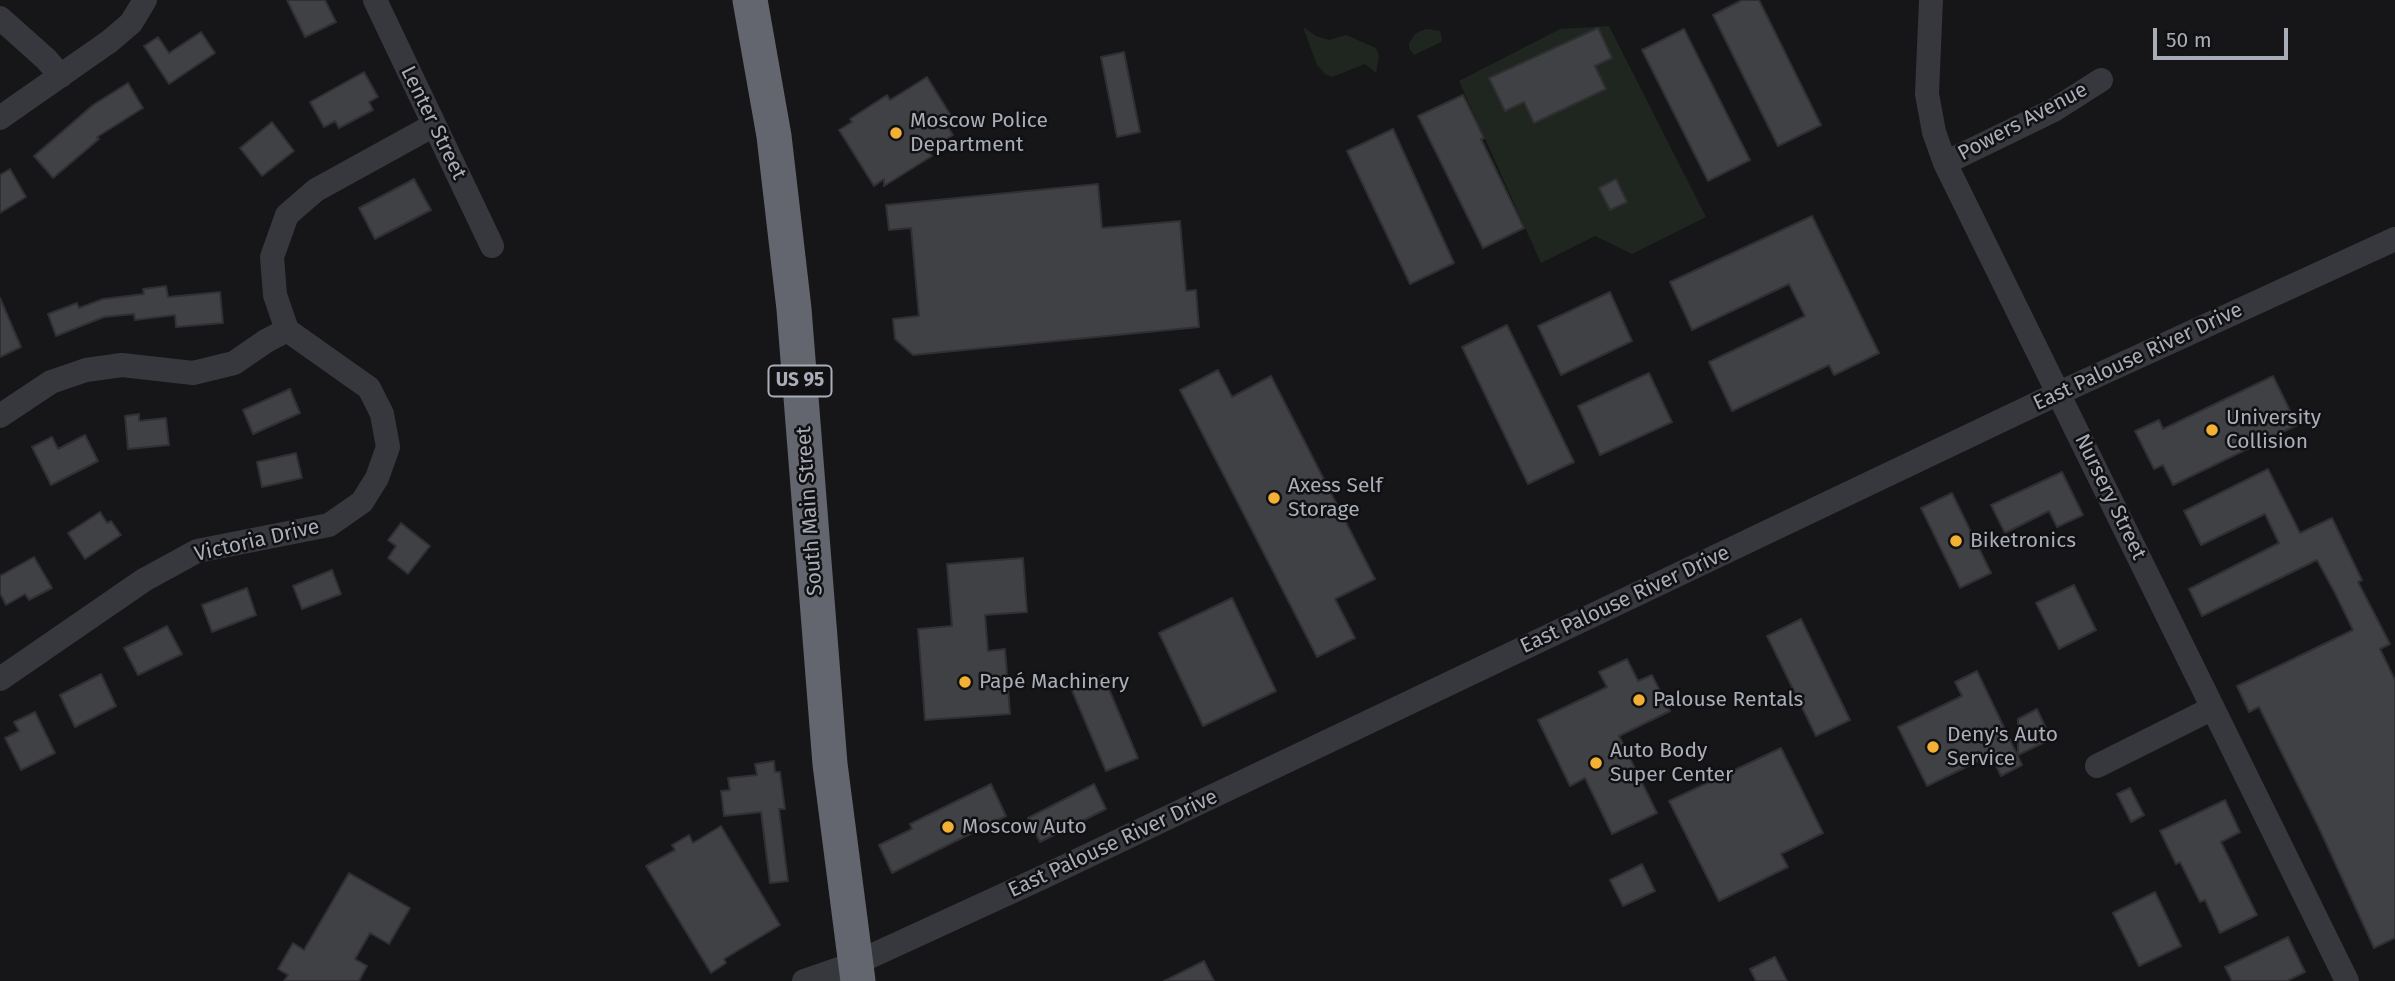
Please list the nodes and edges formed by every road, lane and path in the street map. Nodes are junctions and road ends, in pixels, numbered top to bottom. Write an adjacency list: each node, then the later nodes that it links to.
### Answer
1 (145, 0): 6 (street)
2 (375, 0): 9 (street, Lenter Street)
3 (1931, 0): 10 (street, Nursery Street)
4 (756, 1): 19 (highway, South Main Street / US 95)
5 (0, 18): 6 (street)
6 (61, 76): 8 (street)
7 (2101, 80): 10 (street, Powers Avenue)
8 (0, 118)
9 (434, 125): 12 (street, Lenter Street); 13 (street)
10 (1945, 163): 14 (street, Nursery Street)
11 (2395, 239): 14 (street, East Palouse River Drive)
12 (492, 246)
13 (287, 330): 15 (street); 16 (street, Victoria Drive)
14 (2059, 393): 17 (street, Nursery Street); 19 (street, East Palouse River Drive)
15 (0, 416)
16 (0, 679)
17 (2213, 708): 18 (street); 21 (street, Nursery Street)
18 (2097, 766)
19 (857, 972): 20 (street, East Palouse River Drive)
20 (804, 981)
21 (2347, 981)

